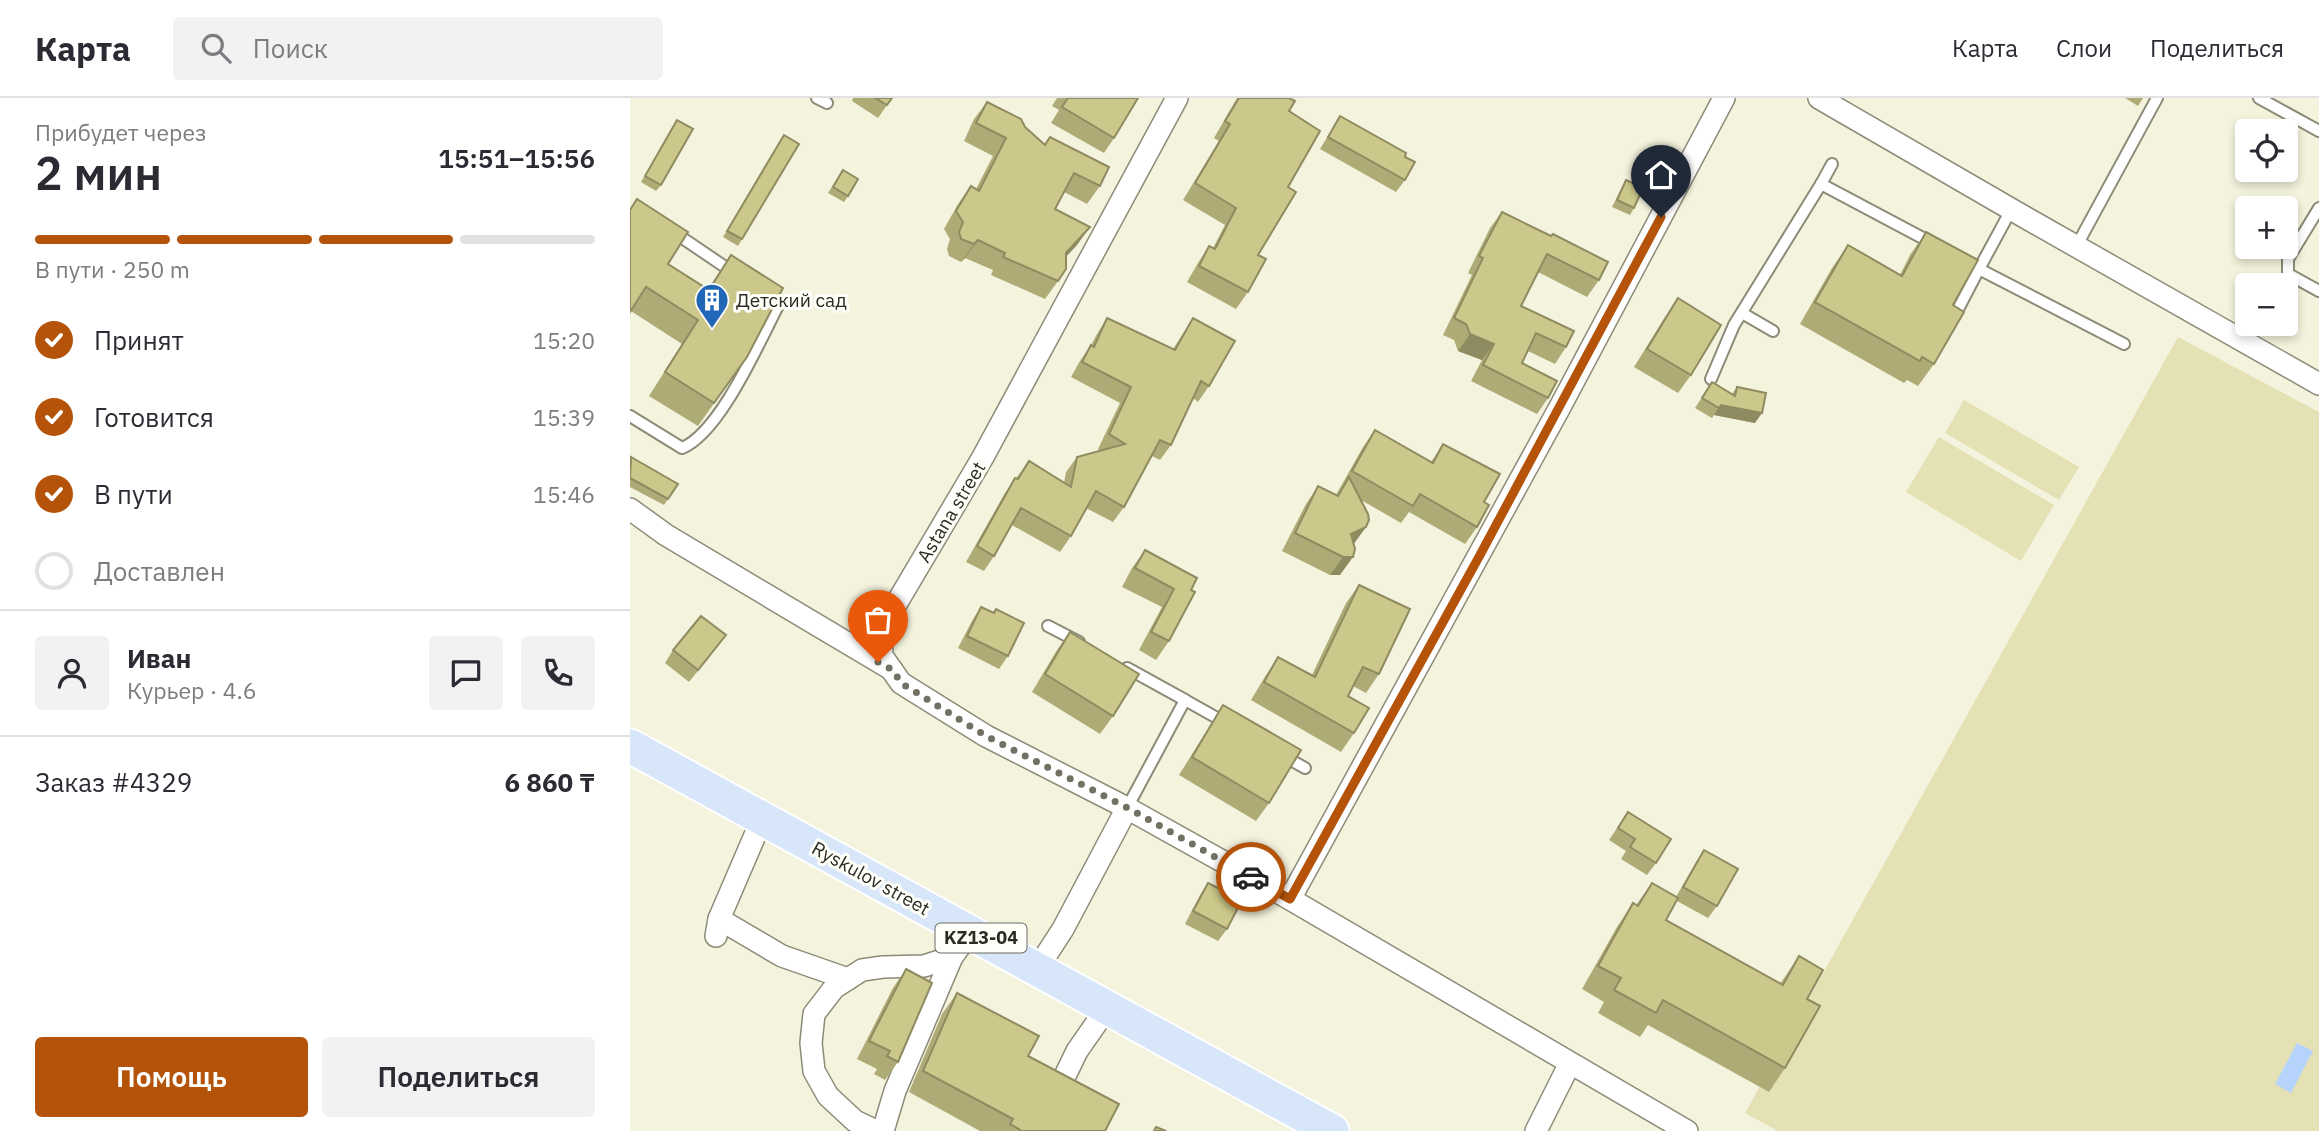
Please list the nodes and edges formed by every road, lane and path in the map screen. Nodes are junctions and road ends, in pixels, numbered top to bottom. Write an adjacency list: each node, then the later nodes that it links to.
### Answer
1 (1177, 98): 30 (street, Astana street)
2 (1724, 98): 38 (street)
3 (1819, 98): 10 (street)
4 (2157, 98): 12 (lane)
5 (2259, 98): 6 (lane)
6 (2319, 131)
7 (1832, 164): 8 (lane)
8 (1821, 184): 13 (lane); 19 (lane)
9 (2319, 208): 18 (lane)
10 (2011, 209): 12 (street); 15 (lane)
11 (664, 226): 16 (lane)
12 (2076, 247): 24 (street)
13 (1942, 249)
14 (1954, 256): 15 (lane)
15 (1979, 269): 20 (lane); 22 (lane)
16 (745, 281)
17 (756, 289): 25 (lane)
18 (2319, 291)
19 (1742, 313): 21 (lane); 23 (lane)
20 (1955, 316)
21 (1773, 331)
22 (2124, 344)
23 (1711, 379)
24 (2319, 384)
25 (630, 416)
26 (630, 509): 30 (street)
27 (1048, 626): 28 (lane)
28 (1094, 651)
29 (1117, 663): 31 (lane)
30 (893, 670): 36 (street, Astana street)
31 (1185, 700): 32 (lane); 36 (lane)
32 (1233, 727)
33 (630, 746): 37 (main road, Ryskulov street / KZ13-04)
34 (1269, 747): 35 (lane)
35 (1305, 768)
36 (1128, 808): 38 (street, Astana street); 40 (street)
37 (762, 819): 39 (main road, Ryskulov street / KZ13-04); 41 (street)
38 (1290, 899): 43 (street, Astana street)
39 (961, 945): 40 (main road, Ryskulov street / KZ13-04); 41 (street); 46 (street)
40 (1037, 969): 42 (main road, Ryskulov street / KZ13-04)
41 (848, 979): 45 (street)
42 (1107, 1007): 44 (street); 47 (main road, Ryskulov street / KZ13-04)
43 (1570, 1063): 48 (street); 49 (street, Astana street)
44 (1061, 1084)
45 (876, 1131)
46 (883, 1131)
47 (1332, 1131)
48 (1535, 1131)
49 (1687, 1131)

